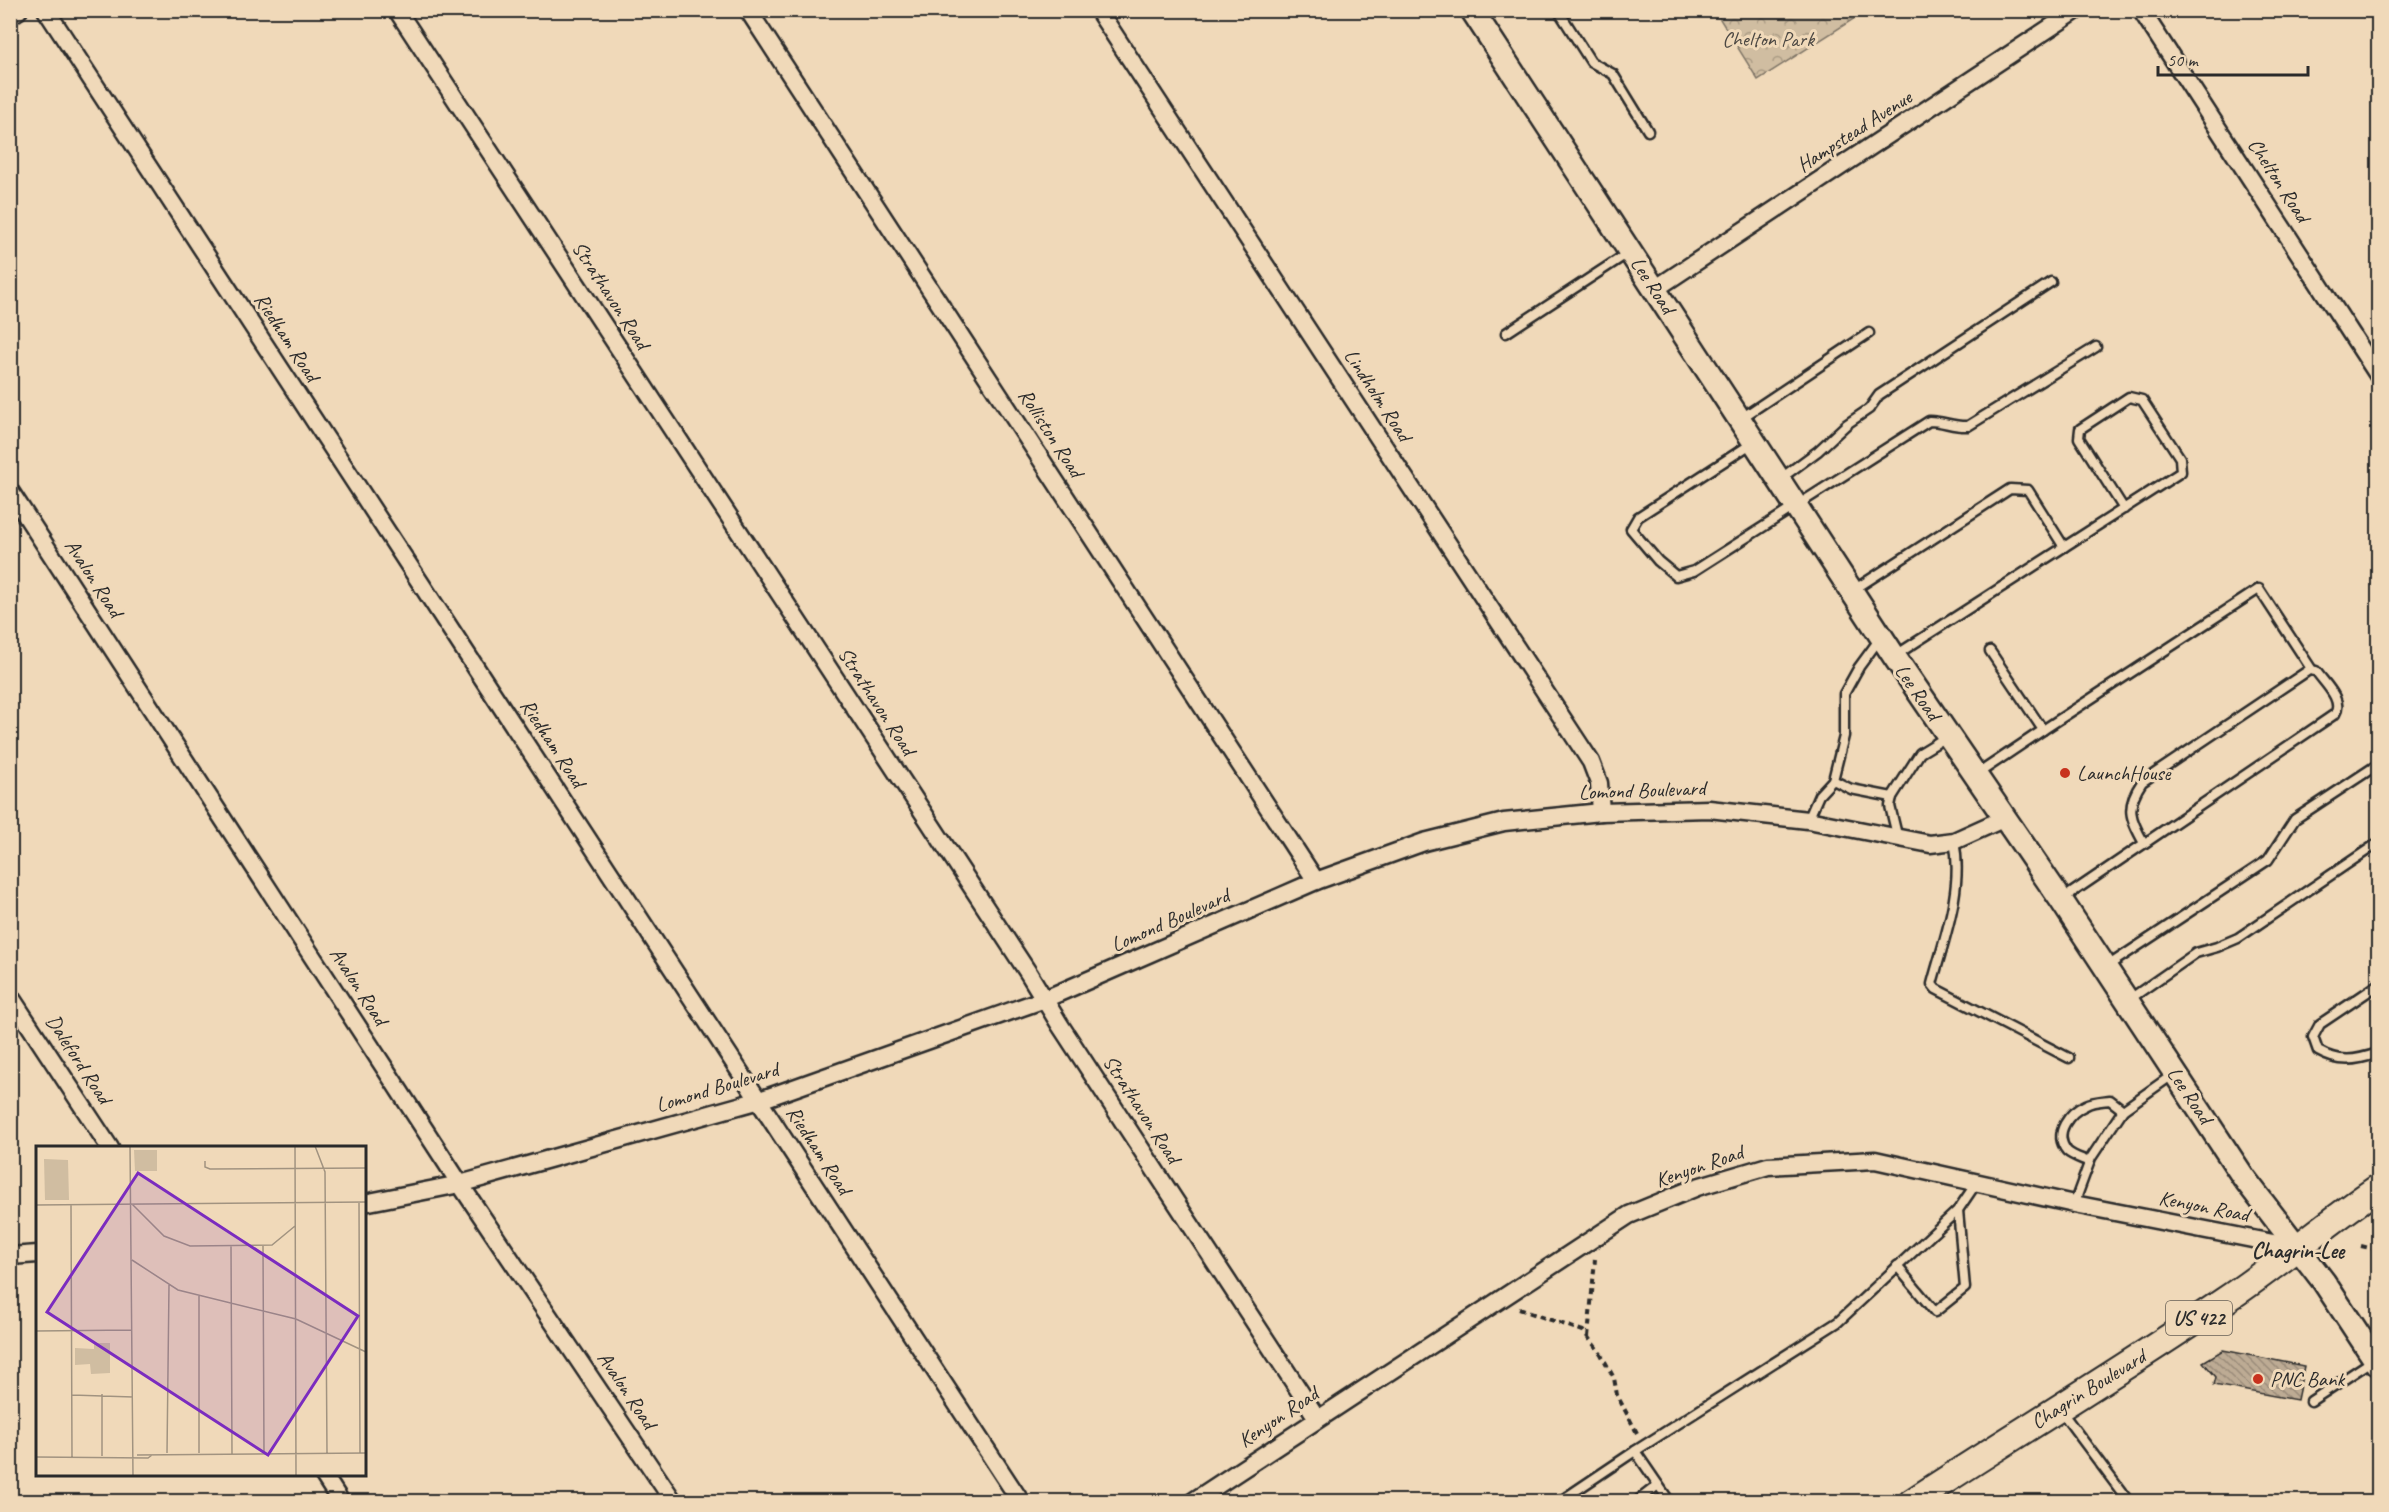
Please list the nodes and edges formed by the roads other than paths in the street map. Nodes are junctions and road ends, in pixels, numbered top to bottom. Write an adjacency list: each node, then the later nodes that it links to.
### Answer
1 (19, 10): 10 (street)
2 (46, 10): 54 (street, Riedham Road)
3 (397, 10): 49 (street, Strathavon Road)
4 (748, 10): 44 (street, Rolliston Road)
5 (1098, 10): 37 (street, Lindholm Road)
6 (1558, 10): 11 (lane)
7 (2077, 10): 14 (street, Hampstead Avenue)
8 (2141, 10): 18 (street, Chelton Road)
9 (1477, 12): 12 (main road, Lee Road)
10 (10, 16)
11 (1648, 131)
12 (1631, 251): 14 (main road, Lee Road); 15 (lane)
13 (2051, 282): 21 (lane)
14 (1655, 289): 19 (main road, Lee Road)
15 (1506, 333)
16 (1869, 333): 19 (lane)
17 (2096, 347): 23 (lane)
18 (2379, 375)
19 (1740, 419): 20 (main road, Lee Road)
20 (1754, 441): 21 (main road, Lee Road); 23 (lane)
21 (1779, 480): 23 (main road, Lee Road)
22 (10, 491): 59 (street, Avalon Road)
23 (1796, 505): 26 (main road, Lee Road)
24 (2124, 509): 24 (lane); 25 (lane)
25 (2064, 547): 26 (lane); 29 (lane)
26 (1852, 592): 27 (main road, Lee Road)
27 (1881, 636): 29 (main road, Lee Road); 35 (lane)
28 (1990, 651): 31 (lane)
29 (1894, 656): 32 (main road, Lee Road)
30 (2312, 670): 31 (lane); 42 (lane); 42 (lane)
31 (2043, 730): 34 (lane)
32 (1948, 735): 34 (main road, Lee Road); 36 (lane)
33 (2374, 767): 46 (lane)
34 (1976, 775): 38 (main road, Lee Road)
35 (1833, 780): 36 (lane); 39 (lane)
36 (1892, 797): 40 (lane)
37 (1600, 812): 39 (street, Lomond Boulevard); 44 (street, Lomond Boulevard)
38 (2006, 818): 41 (street, Lomond Boulevard); 45 (main road, Lee Road)
39 (1808, 820): 40 (street, Lomond Boulevard)
40 (1898, 839): 41 (street, Lomond Boulevard)
41 (1954, 842): 52 (lane)
42 (2144, 843): 45 (lane)
43 (2379, 843): 50 (lane)
44 (1316, 881): 49 (street, Lomond Boulevard)
45 (2061, 900): 46 (main road, Lee Road)
46 (2105, 968): 50 (main road, Lee Road)
47 (2379, 985): 51 (lane)
48 (10, 996): 56 (street, Daleford Road)
49 (1045, 999): 54 (street, Lomond Boulevard); 71 (street, Strathavon Road)
50 (2127, 1001): 53 (main road, Lee Road)
51 (2379, 1053)
52 (2069, 1058)
53 (2175, 1073): 55 (lane); 64 (main road, Lee Road)
54 (760, 1100): 59 (street, Lomond Boulevard); 77 (street, Riedham Road)
55 (2123, 1110): 57 (lane); 57 (lane)
56 (109, 1146)
57 (2089, 1162): 62 (lane)
58 (1977, 1182): 62 (street, Kenyon Road); 63 (lane); 71 (street, Kenyon Road)
59 (460, 1184): 61 (street, Lomond Boulevard); 76 (street, Avalon Road)
60 (2379, 1188): 64 (main road, Chagrin Boulevard / US 422)
61 (366, 1203)
62 (2074, 1204): 64 (street, Kenyon Road)
63 (1958, 1210): 67 (lane); 67 (lane)
64 (2298, 1248): 68 (main road, Lee Road); 70 (main road, Chagrin Boulevard / US 422)
65 (36, 1254): 66 (street)
66 (10, 1256)
67 (1897, 1266): 72 (lane)
68 (2377, 1361): 69 (lane)
69 (2311, 1401)
70 (2059, 1408): 82 (main road, Chagrin Boulevard / US 422); 83 (lane)
71 (1317, 1418): 78 (street, Kenyon Road)
72 (1635, 1451): 74 (lane); 79 (lane)
73 (324, 1476): 75 (street)
74 (1658, 1485): 80 (lane); 81 (lane)
75 (341, 1502)
76 (674, 1502)
77 (1021, 1502)
78 (1192, 1502)
79 (1559, 1502)
80 (1636, 1502)
81 (1670, 1502)
82 (1912, 1502)
83 (2129, 1502)

